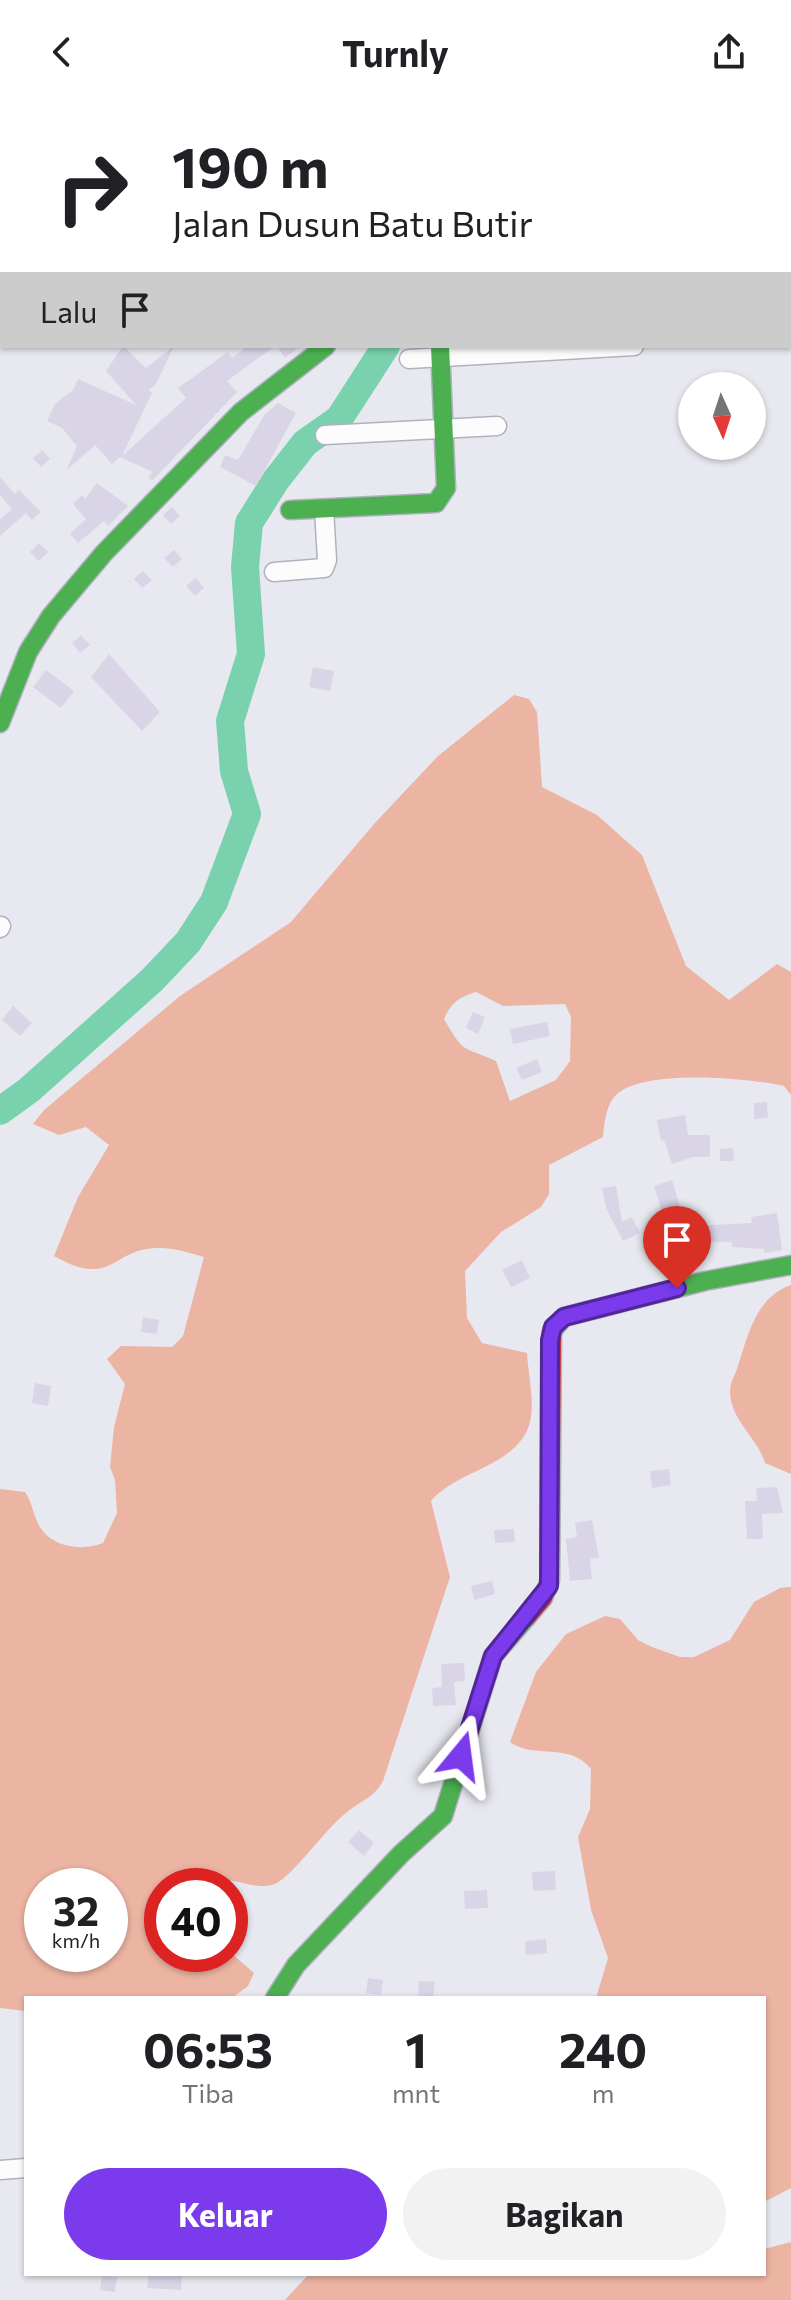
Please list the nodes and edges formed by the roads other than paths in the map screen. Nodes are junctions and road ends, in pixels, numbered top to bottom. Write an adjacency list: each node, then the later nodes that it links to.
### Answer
1 (323, 348): 12 (street)
2 (551, 348): 3 (street)
3 (510, 349): 4 (street)
4 (441, 351): 5 (street); 7 (street)
5 (409, 359)
6 (497, 426): 7 (street)
7 (443, 428): 8 (street); 9 (street)
8 (325, 435)
9 (324, 509): 10 (street); 11 (street)
10 (290, 510)
11 (274, 572)
12 (0, 723)
13 (791, 1265): 14 (street)
14 (276, 1996)
15 (24, 2168): 16 (street)
16 (0, 2170)

